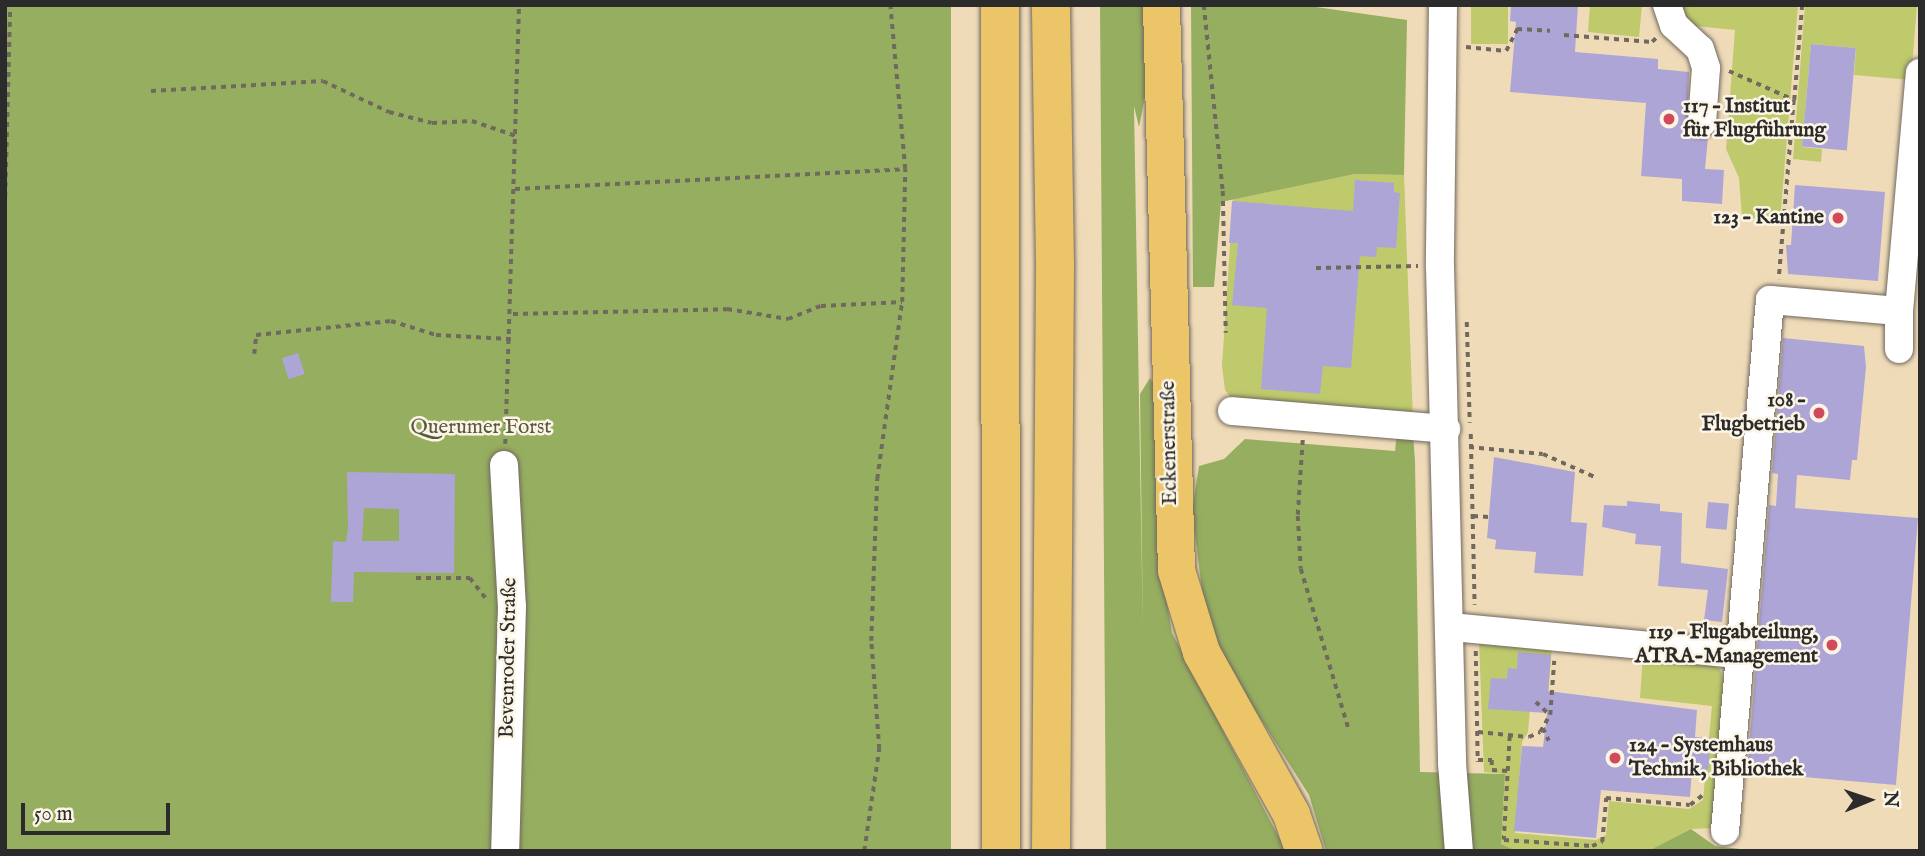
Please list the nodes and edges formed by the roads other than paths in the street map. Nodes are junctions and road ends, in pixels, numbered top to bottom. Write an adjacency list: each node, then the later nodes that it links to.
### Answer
1 (1051, 5): 18 (highway)
2 (1161, 5): 19 (main road, Eckenerstraße)
3 (1443, 5): 11 (lane)
4 (999, 15): 17 (highway)
5 (1671, 15): 7 (lane)
6 (1920, 73): 8 (lane)
7 (1702, 123)
8 (1899, 311): 9 (lane); 14 (lane)
9 (1899, 349)
10 (1232, 411): 11 (lane)
11 (1455, 440): 13 (lane)
12 (504, 465): 16 (lane, Bevenroder Straße)
13 (1463, 628): 14 (lane); 20 (lane)
14 (1738, 654): 15 (lane)
15 (1725, 831)
16 (505, 851)
17 (1001, 851)
18 (1051, 851)
19 (1304, 851)
20 (1459, 851)

